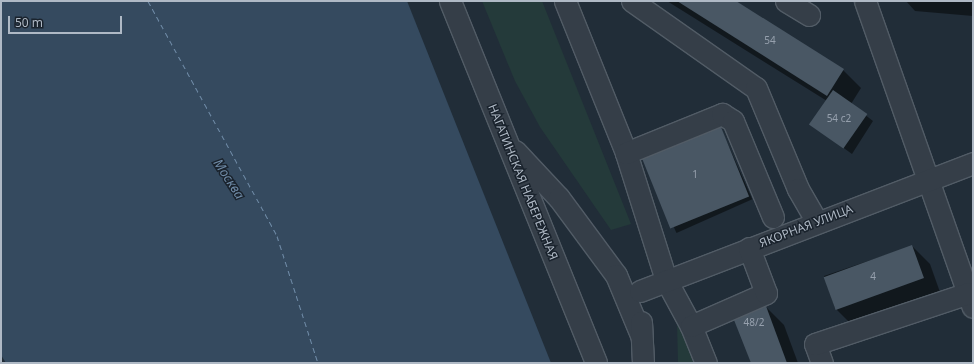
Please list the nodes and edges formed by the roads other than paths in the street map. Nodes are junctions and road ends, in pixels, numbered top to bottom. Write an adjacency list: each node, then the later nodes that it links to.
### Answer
1 (450, 1): 7 (street, НАГАТИНСКАЯ НАБЕРЕЖНАЯ)
2 (565, 1): 8 (street)
3 (632, 1): 14 (street)
4 (786, 1): 6 (street)
5 (865, 1): 10 (street)
6 (809, 16)
7 (506, 142): 11 (street); 12 (street, НАГАТИНСКАЯ НАБЕРЕЖНАЯ)
8 (626, 153): 13 (street); 17 (street)
9 (973, 163): 10 (street, ЯКОРНАЯ УЛИЦА)
10 (928, 180): 14 (street, ЯКОРНАЯ УЛИЦА); 19 (street)
11 (559, 198): 12 (street); 16 (street)
12 (537, 217): 22 (street, НАГАТИНСКАЯ НАБЕРЕЖНАЯ)
13 (773, 217)
14 (816, 222): 15 (street, ЯКОРНАЯ УЛИЦА)
15 (749, 248): 17 (street, ЯКОРНАЯ УЛИЦА); 20 (street)
16 (616, 275): 18 (street); 21 (street)
17 (666, 280): 18 (street, ЯКОРНАЯ УЛИЦА); 20 (street)
18 (640, 290): 21 (street)
19 (971, 301): 25 (street)
20 (691, 326): 24 (street)
21 (641, 335): 23 (street)
22 (596, 363)
23 (643, 363)
24 (706, 363)
25 (822, 363)

